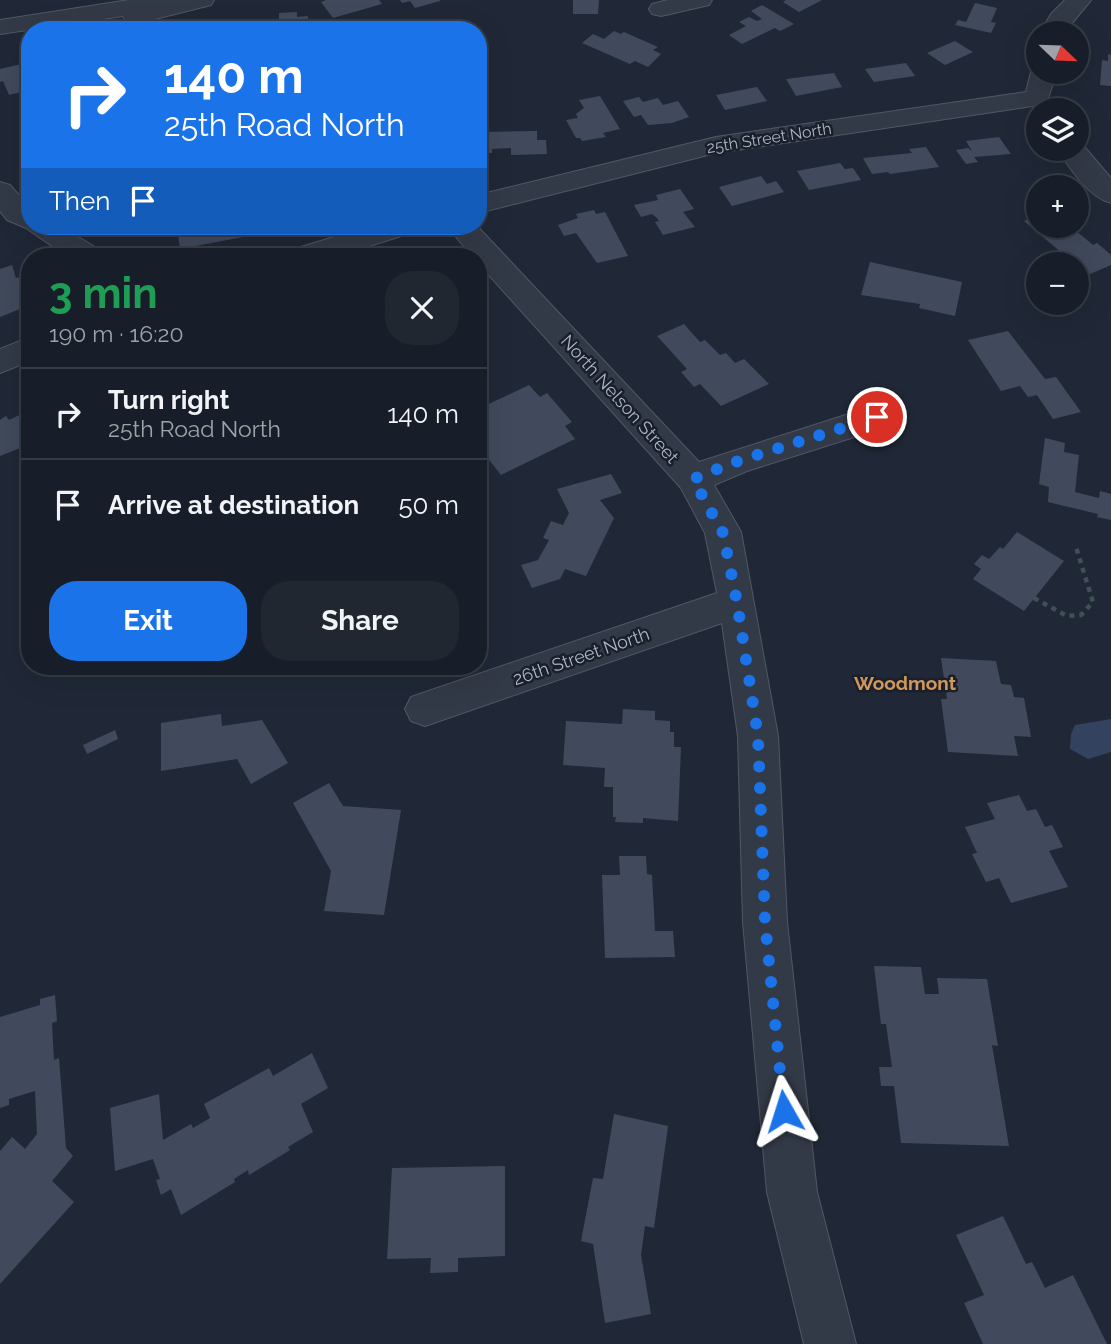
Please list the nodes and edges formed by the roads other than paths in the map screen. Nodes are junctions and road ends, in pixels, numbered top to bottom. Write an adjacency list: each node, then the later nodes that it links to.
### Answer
1 (700, 0): 4 (street)
2 (1079, 0): 6 (street)
3 (186, 4): 5 (street)
4 (661, 9)
5 (120, 21)
6 (1059, 21)
7 (21, 24): 8 (street)
8 (0, 27)
9 (21, 31): 10 (street)
10 (0, 38)
11 (1042, 93): 15 (street, 25th Street North)
12 (1079, 161): 14 (street)
13 (0, 191): 16 (street)
14 (1111, 194)
15 (487, 202)
16 (21, 215)
17 (54, 235): 20 (street)
18 (372, 235): 21 (street)
19 (469, 235): 22 (street, North Nelson Street)
20 (74, 248)
21 (331, 248)
22 (481, 248)
23 (487, 254): 27 (street, North Nelson Street)
24 (21, 352): 25 (street)
25 (0, 362)
26 (877, 417): 27 (street)
27 (693, 479): 28 (street, North Nelson Street)
28 (737, 602): 29 (street, 26th Street North); 30 (street, North Nelson Street)
29 (425, 709)
30 (830, 1344)

